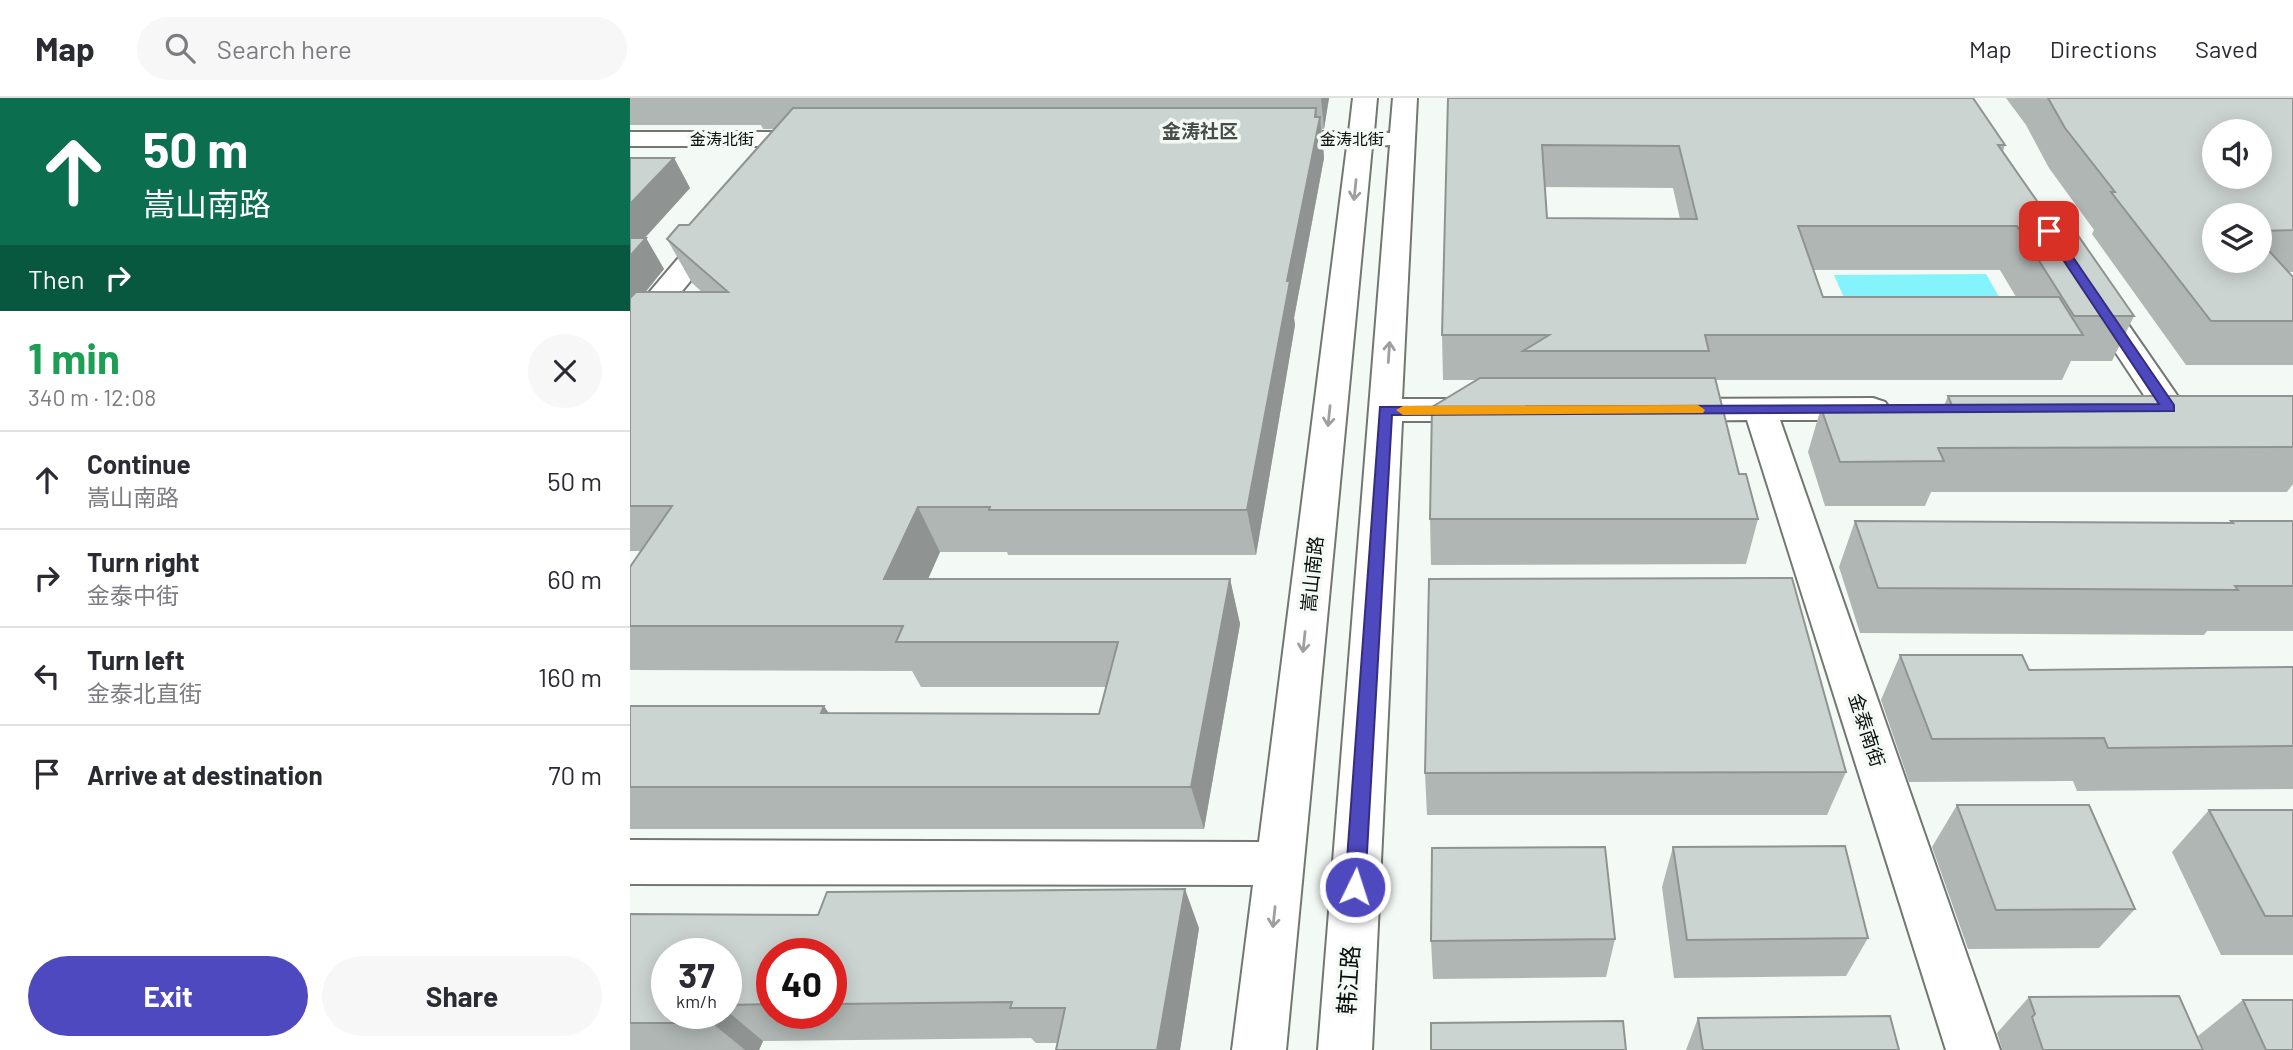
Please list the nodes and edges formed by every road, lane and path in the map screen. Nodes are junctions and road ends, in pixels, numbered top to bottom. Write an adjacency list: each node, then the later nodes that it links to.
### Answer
1 (1365, 98): 7 (street, 嵩山南路)
2 (1405, 98): 8 (street)
3 (630, 139): 4 (street, 金涛北街)
4 (793, 139): 5 (street, 金涛北街); 9 (street)
5 (834, 139)
6 (1250, 139): 7 (street, 金涛北街)
7 (1360, 139): 8 (street, 金涛北街); 20 (street, 嵩山南路, one-way to 20)
8 (1403, 139): 16 (street, one-way to 8)
9 (767, 170)
10 (733, 211): 12 (street)
11 (2076, 270): 13 (street)
12 (630, 334)
13 (2128, 408)
14 (1760, 409): 15 (street); 18 (street); 23 (street, 金泰南街)
15 (1910, 409)
16 (1385, 410): 17 (street); 22 (street, 韩江路)
17 (1510, 410)
18 (1635, 410)
19 (630, 862): 20 (street)
20 (1280, 864): 21 (street, 嵩山南路, one-way to 21)
21 (1259, 1050)
22 (1345, 1050)
23 (1973, 1050)

